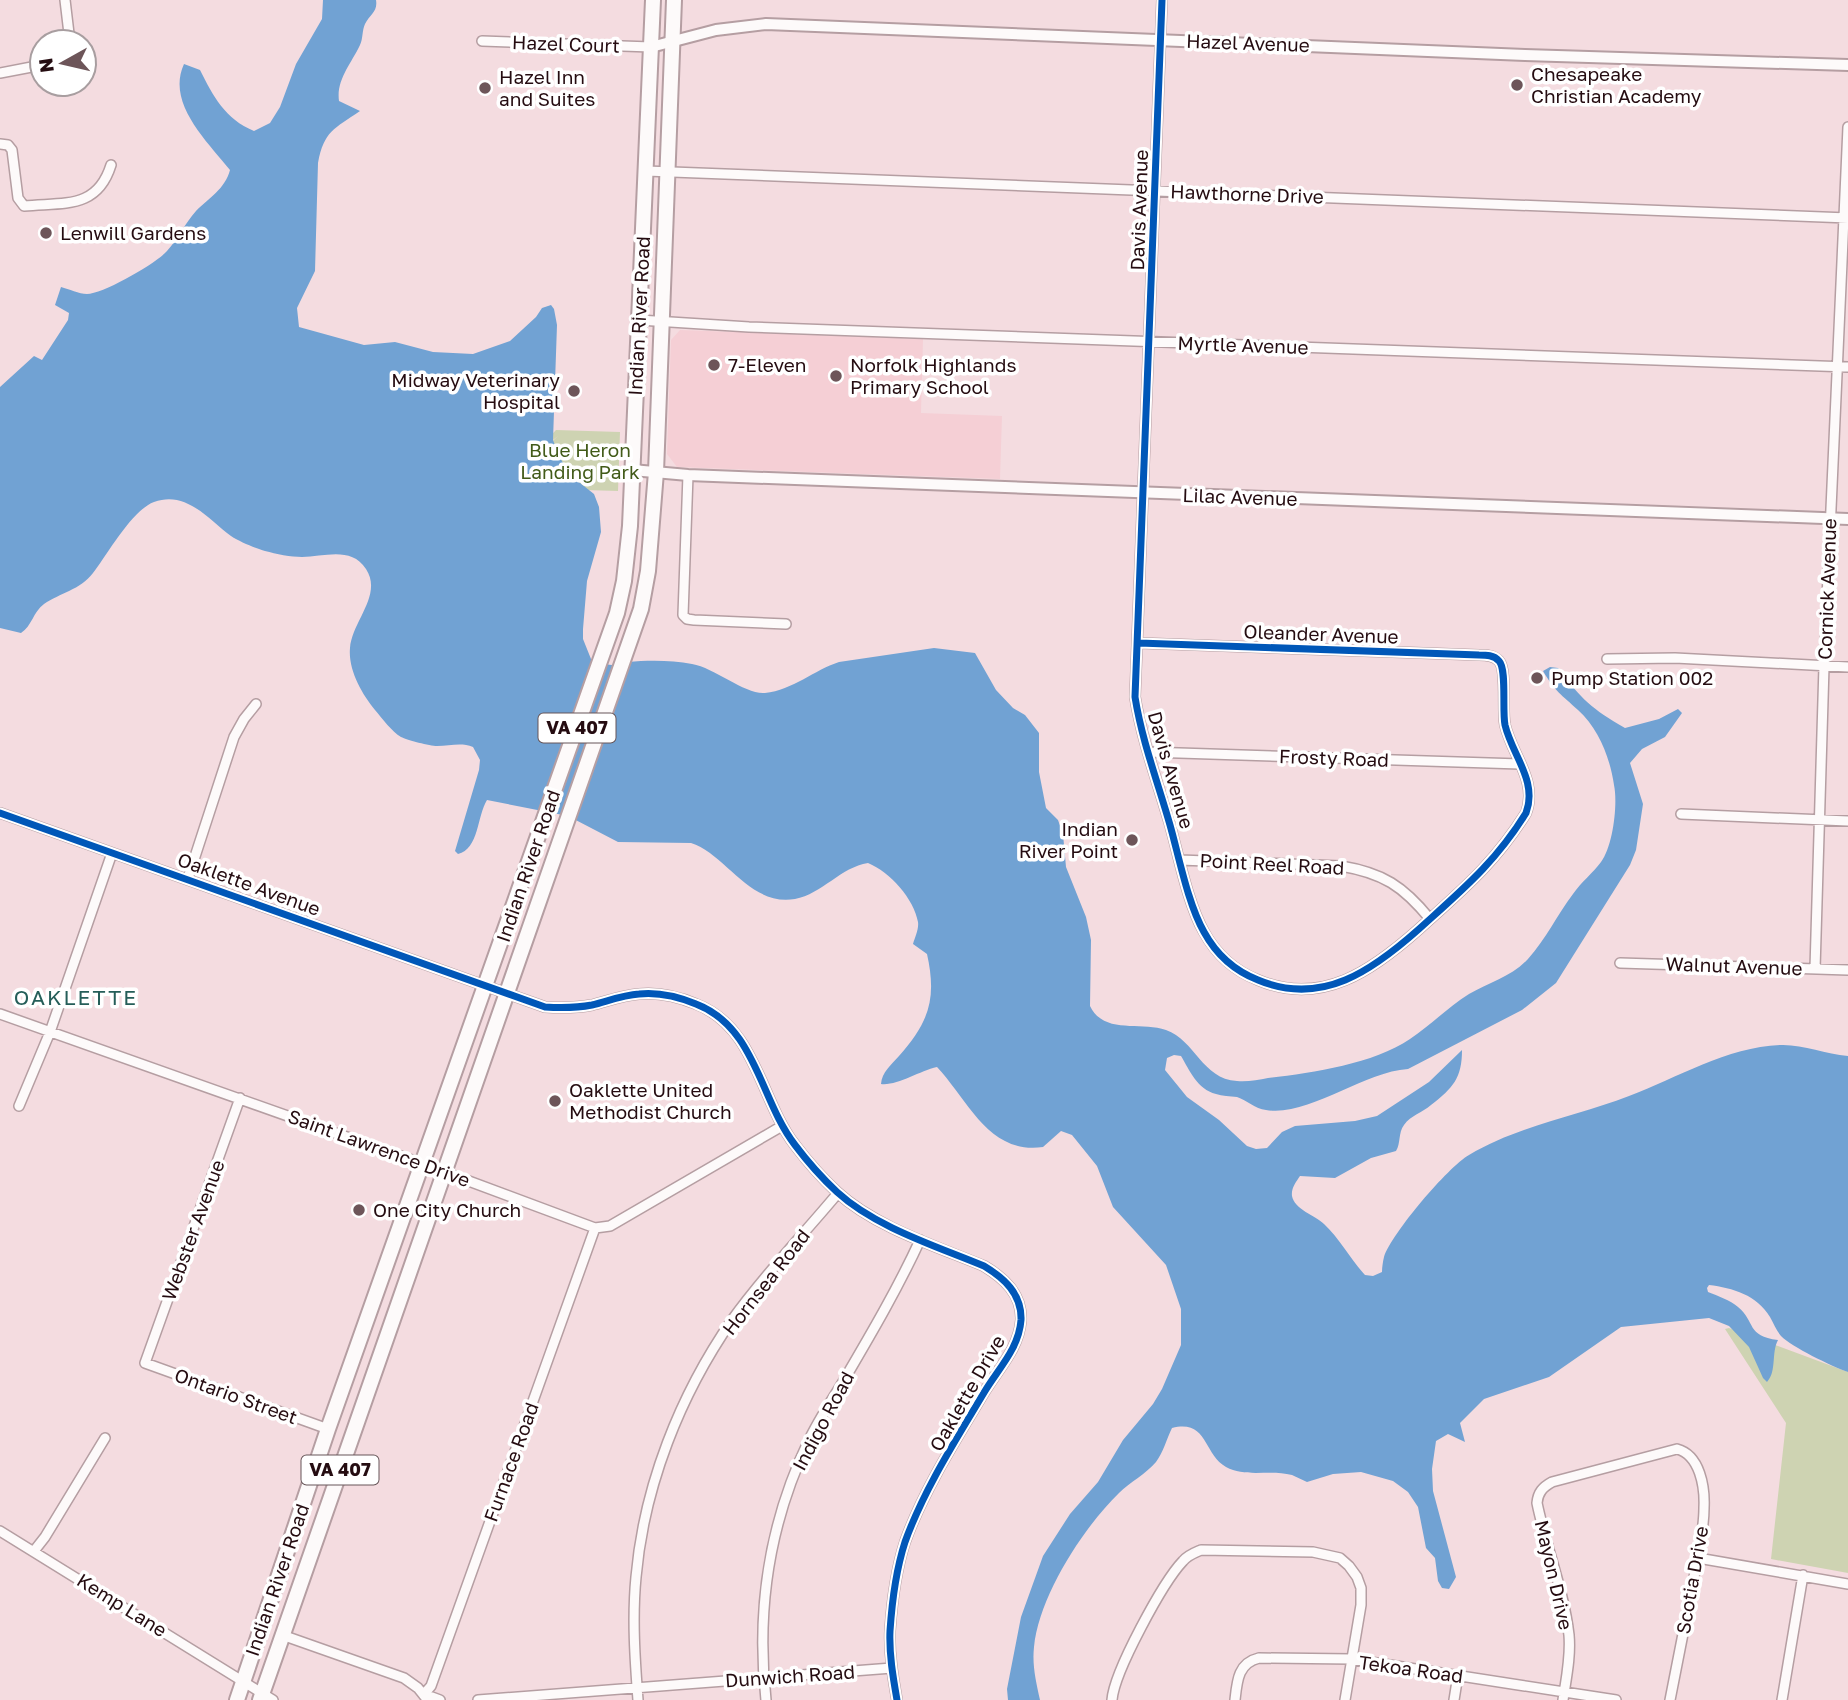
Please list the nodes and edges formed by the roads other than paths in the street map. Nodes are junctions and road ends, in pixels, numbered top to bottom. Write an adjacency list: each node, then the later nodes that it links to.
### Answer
1 (65, 0): 5 (street)
2 (653, 0): 9 (main road, Indian River Road / VA 407)
3 (674, 0): 8 (main road, Indian River Road / VA 407)
4 (1162, 0): 6 (street, Davis Avenue)
5 (68, 28)
6 (1160, 40): 8 (street, Hazel Avenue); 10 (street, Hazel Avenue); 18 (street, Davis Avenue)
7 (482, 41): 9 (street, Hazel Court)
8 (672, 42): 9 (street, Hazel Avenue); 17 (main road, Indian River Road / VA 407)
9 (651, 47): 16 (main road, Indian River Road / VA 407)
10 (1848, 65)
11 (28, 68): 12 (street)
12 (0, 73)
13 (1848, 127): 19 (street, Cornick Avenue)
14 (0, 144): 15 (street)
15 (111, 165)
16 (646, 171): 17 (street, Hawthorne Drive); 20 (main road, Indian River Road / VA 407)
17 (667, 172): 18 (street, Hawthorne Drive); 21 (main road, Indian River Road / VA 407)
18 (1155, 191): 19 (street, Hawthorne Drive); 22 (street, Davis Avenue)
19 (1846, 218): 23 (street, Cornick Avenue)
20 (639, 320): 21 (street, Myrtle Avenue); 25 (main road, Indian River Road / VA 407)
21 (662, 322): 22 (street, Myrtle Avenue); 26 (main road, Indian River Road / VA 407)
22 (1149, 342): 23 (street, Myrtle Avenue); 28 (street, Davis Avenue)
23 (1837, 366): 24 (street, Myrtle Avenue); 29 (street, Cornick Avenue)
24 (1848, 367)
25 (632, 470): 26 (street, Lilac Avenue); 51 (main road, Indian River Road / VA 407)
26 (656, 472): 27 (street, Lilac Avenue); 52 (main road, Indian River Road / VA 407)
27 (688, 475): 28 (street, Lilac Avenue); 31 (street)
28 (1144, 493): 29 (street, Lilac Avenue); 32 (street, Davis Avenue)
29 (1830, 518): 30 (street, Lilac Avenue); 35 (street, Cornick Avenue)
30 (1848, 519)
31 (786, 624)
32 (1139, 643): 34 (street, Oleander Avenue); 38 (street, Davis Avenue)
33 (1607, 659): 35 (street)
34 (1500, 662): 39 (street, Davis Avenue)
35 (1824, 666): 36 (street); 42 (street, Cornick Avenue)
36 (1848, 667)
37 (257, 704): 46 (street)
38 (1149, 752): 39 (street, Frosty Road); 45 (street, Davis Avenue)
39 (1520, 764): 47 (street, Davis Avenue)
40 (0, 813): 44 (street, Oaklette Avenue)
41 (1681, 814): 42 (street)
42 (1818, 820): 43 (street); 49 (street, Cornick Avenue)
43 (1848, 821)
44 (112, 853): 46 (street, Oaklette Avenue); 54 (street)
45 (1180, 860): 47 (street, Point Reel Road); 47 (street, Davis Avenue)
46 (188, 878): 51 (street, Oaklette Avenue)
47 (1430, 919)
48 (1620, 963): 49 (street, Walnut Avenue)
49 (1815, 969): 50 (street, Walnut Avenue)
50 (1848, 970)
51 (485, 988): 52 (street, Oaklette Drive); 58 (main road, Indian River Road / VA 407)
52 (507, 994): 57 (street, Oaklette Drive); 59 (main road, Indian River Road / VA 407)
53 (0, 1014): 54 (street, Saint Lawrence Drive)
54 (50, 1032): 55 (street, Saint Lawrence Drive); 56 (street)
55 (240, 1098): 58 (street, Saint Lawrence Drive); 63 (street, Webster Avenue)
56 (19, 1106)
57 (782, 1126): 60 (street, Oaklette Drive); 61 (street)
58 (423, 1164): 59 (street, Saint Lawrence Drive); 64 (main road, Indian River Road / VA 407)
59 (444, 1171): 61 (street, Saint Lawrence Drive); 72 (main road, Indian River Road / VA 407)
60 (838, 1193): 62 (street, Oaklette Drive); 78 (street, Hornsea Road)
61 (595, 1228): 80 (street, Furnace Road)
62 (920, 1240): 74 (street, Oaklette Drive); 76 (street, Indigo Road)
63 (145, 1363): 64 (street, Ontario Street)
64 (328, 1429): 77 (main road, Indian River Road / VA 407)
65 (105, 1437): 68 (street)
66 (1539, 1492): 69 (street, Scotia Drive); 79 (street, Mayon Drive)
67 (0, 1531): 68 (street, Kemp Lane)
68 (34, 1551): 77 (street, Kemp Lane)
69 (1698, 1558): 70 (street); 93 (street, Scotia Drive)
70 (1803, 1575): 71 (street); 94 (street)
71 (1848, 1584)
72 (282, 1635): 80 (street); 81 (main road, Indian River Road / VA 407)
73 (1351, 1660): 75 (street, Tekoa Road); 88 (street); 89 (street, Tekoa Road); 90 (street)
74 (892, 1668): 76 (street, Dunwich Road); 87 (street, Oaklette Drive)
75 (1458, 1675): 79 (street, Tekoa Road); 91 (street)
76 (764, 1677): 78 (street, Dunwich Road); 86 (street, Indigo Road)
77 (244, 1680): 81 (street, Kemp Lane); 82 (main road, Indian River Road / VA 407)
78 (637, 1688): 84 (street, Dunwich Road); 85 (street, Hornsea Road)
79 (1564, 1696): 92 (street, Tekoa Road)
80 (426, 1697): 83 (street)
81 (265, 1698)
82 (237, 1700)
83 (440, 1700)
84 (478, 1700)
85 (638, 1700)
86 (766, 1700)
87 (897, 1700)
88 (1112, 1700)
89 (1235, 1700)
90 (1345, 1700)
91 (1454, 1700)
92 (1616, 1700)
93 (1670, 1700)
94 (1782, 1700)

